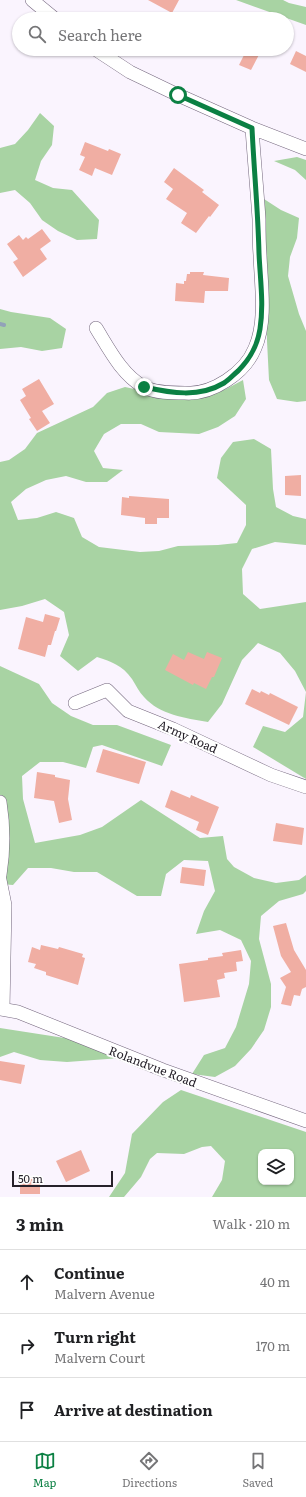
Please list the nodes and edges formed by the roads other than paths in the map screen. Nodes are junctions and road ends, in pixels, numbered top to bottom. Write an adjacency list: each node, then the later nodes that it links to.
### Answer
1 (32, 0): 2 (street)
2 (47, 12)
3 (106, 56): 4 (street)
4 (252, 128): 5 (street); 6 (street)
5 (306, 149)
6 (96, 328)
7 (75, 703): 8 (street, Army Road)
8 (306, 787)
9 (0, 802): 10 (street)
10 (0, 875)
11 (0, 880): 12 (street)
12 (1, 1009): 13 (street, Rolandvue Road)
13 (306, 1121)

